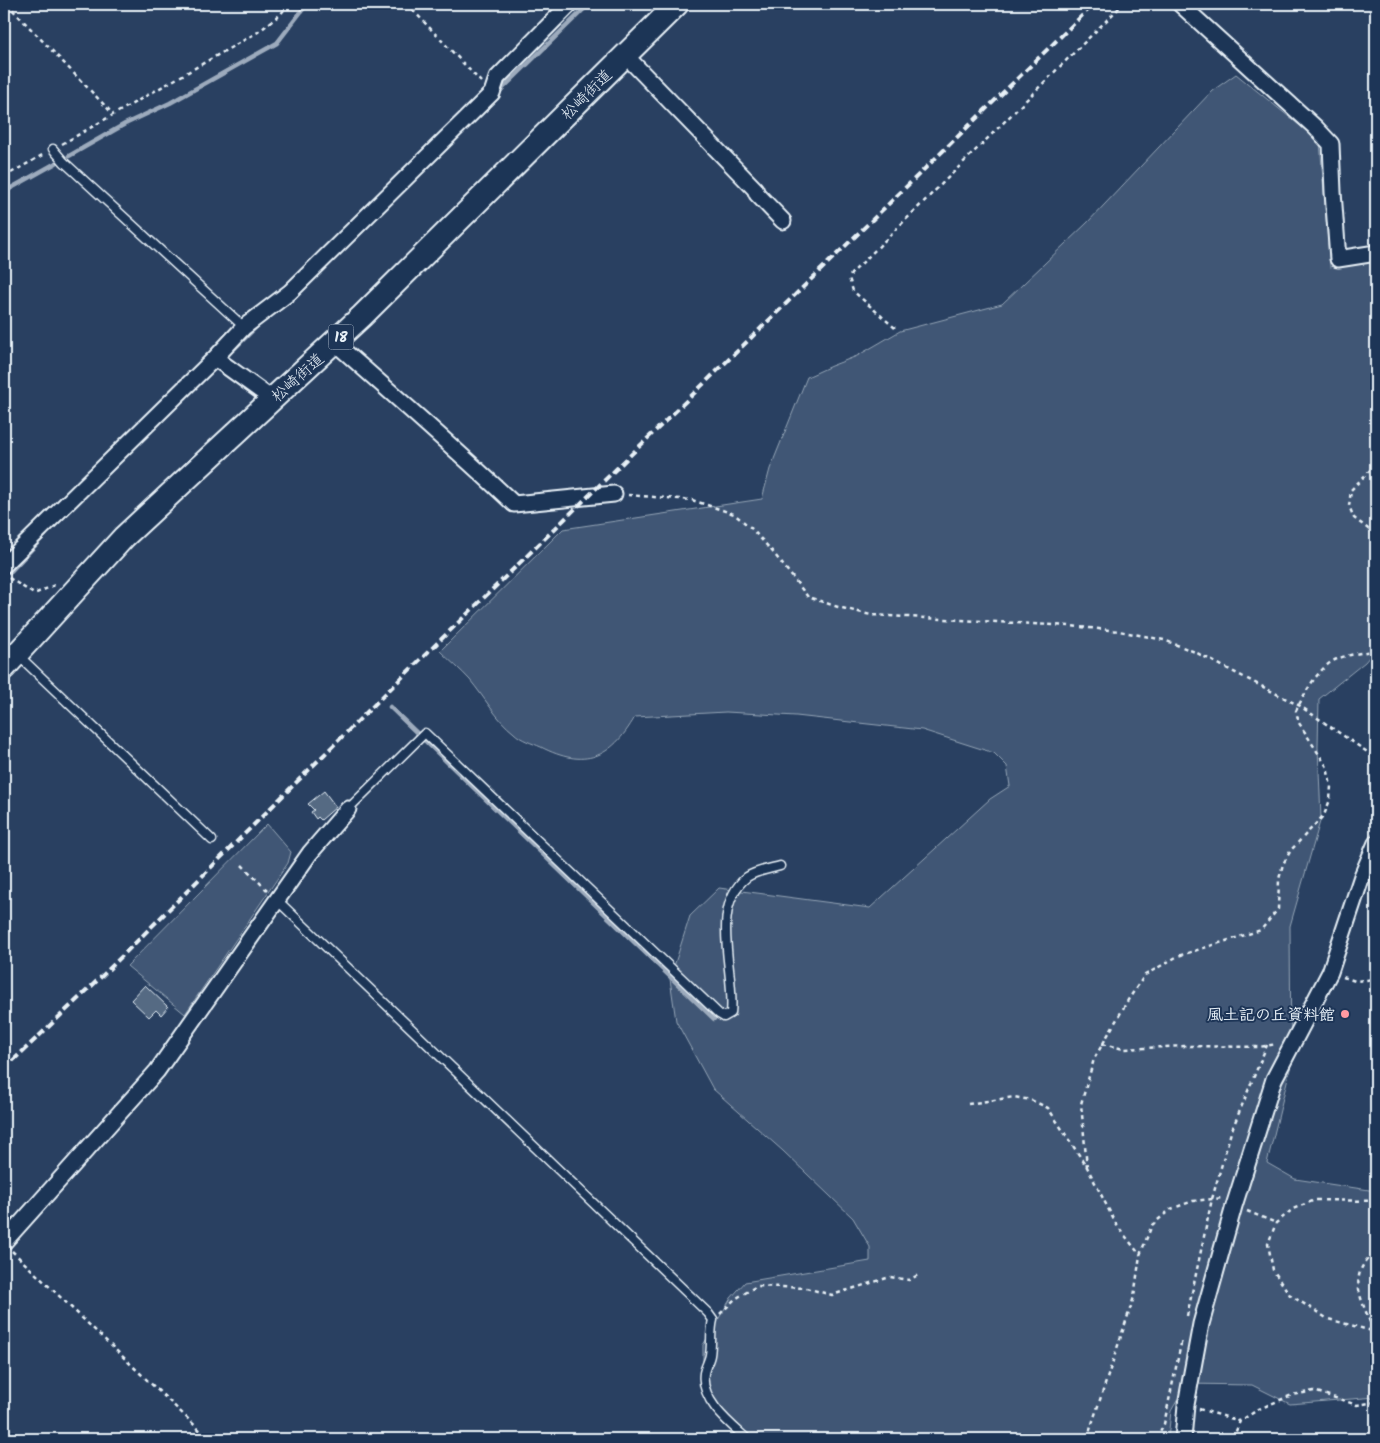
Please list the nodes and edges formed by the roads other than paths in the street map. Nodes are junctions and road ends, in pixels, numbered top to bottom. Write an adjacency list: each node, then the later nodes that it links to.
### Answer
1 (570, 4): 8 (street)
2 (677, 4): 4 (main road, 松崎街道 / 18)
3 (1180, 4): 7 (street)
4 (625, 55): 6 (street); 9 (main road, 松崎街道 / 18)
5 (53, 149): 8 (lane)
6 (782, 221)
7 (1376, 253)
8 (244, 327): 10 (street)
9 (335, 343): 11 (main road, 松崎街道 / 18); 12 (street)
10 (214, 358): 11 (street); 13 (street)
11 (271, 401): 14 (main road, 松崎街道 / 18)
12 (614, 494)
13 (4, 566)
14 (10, 661): 16 (lane)
15 (348, 809): 18 (lane); 19 (street)
16 (212, 840)
17 (1376, 843): 22 (street)
18 (780, 866)
19 (277, 900): 20 (street); 21 (lane)
20 (7, 1246)
21 (747, 1439)
22 (1183, 1439)

